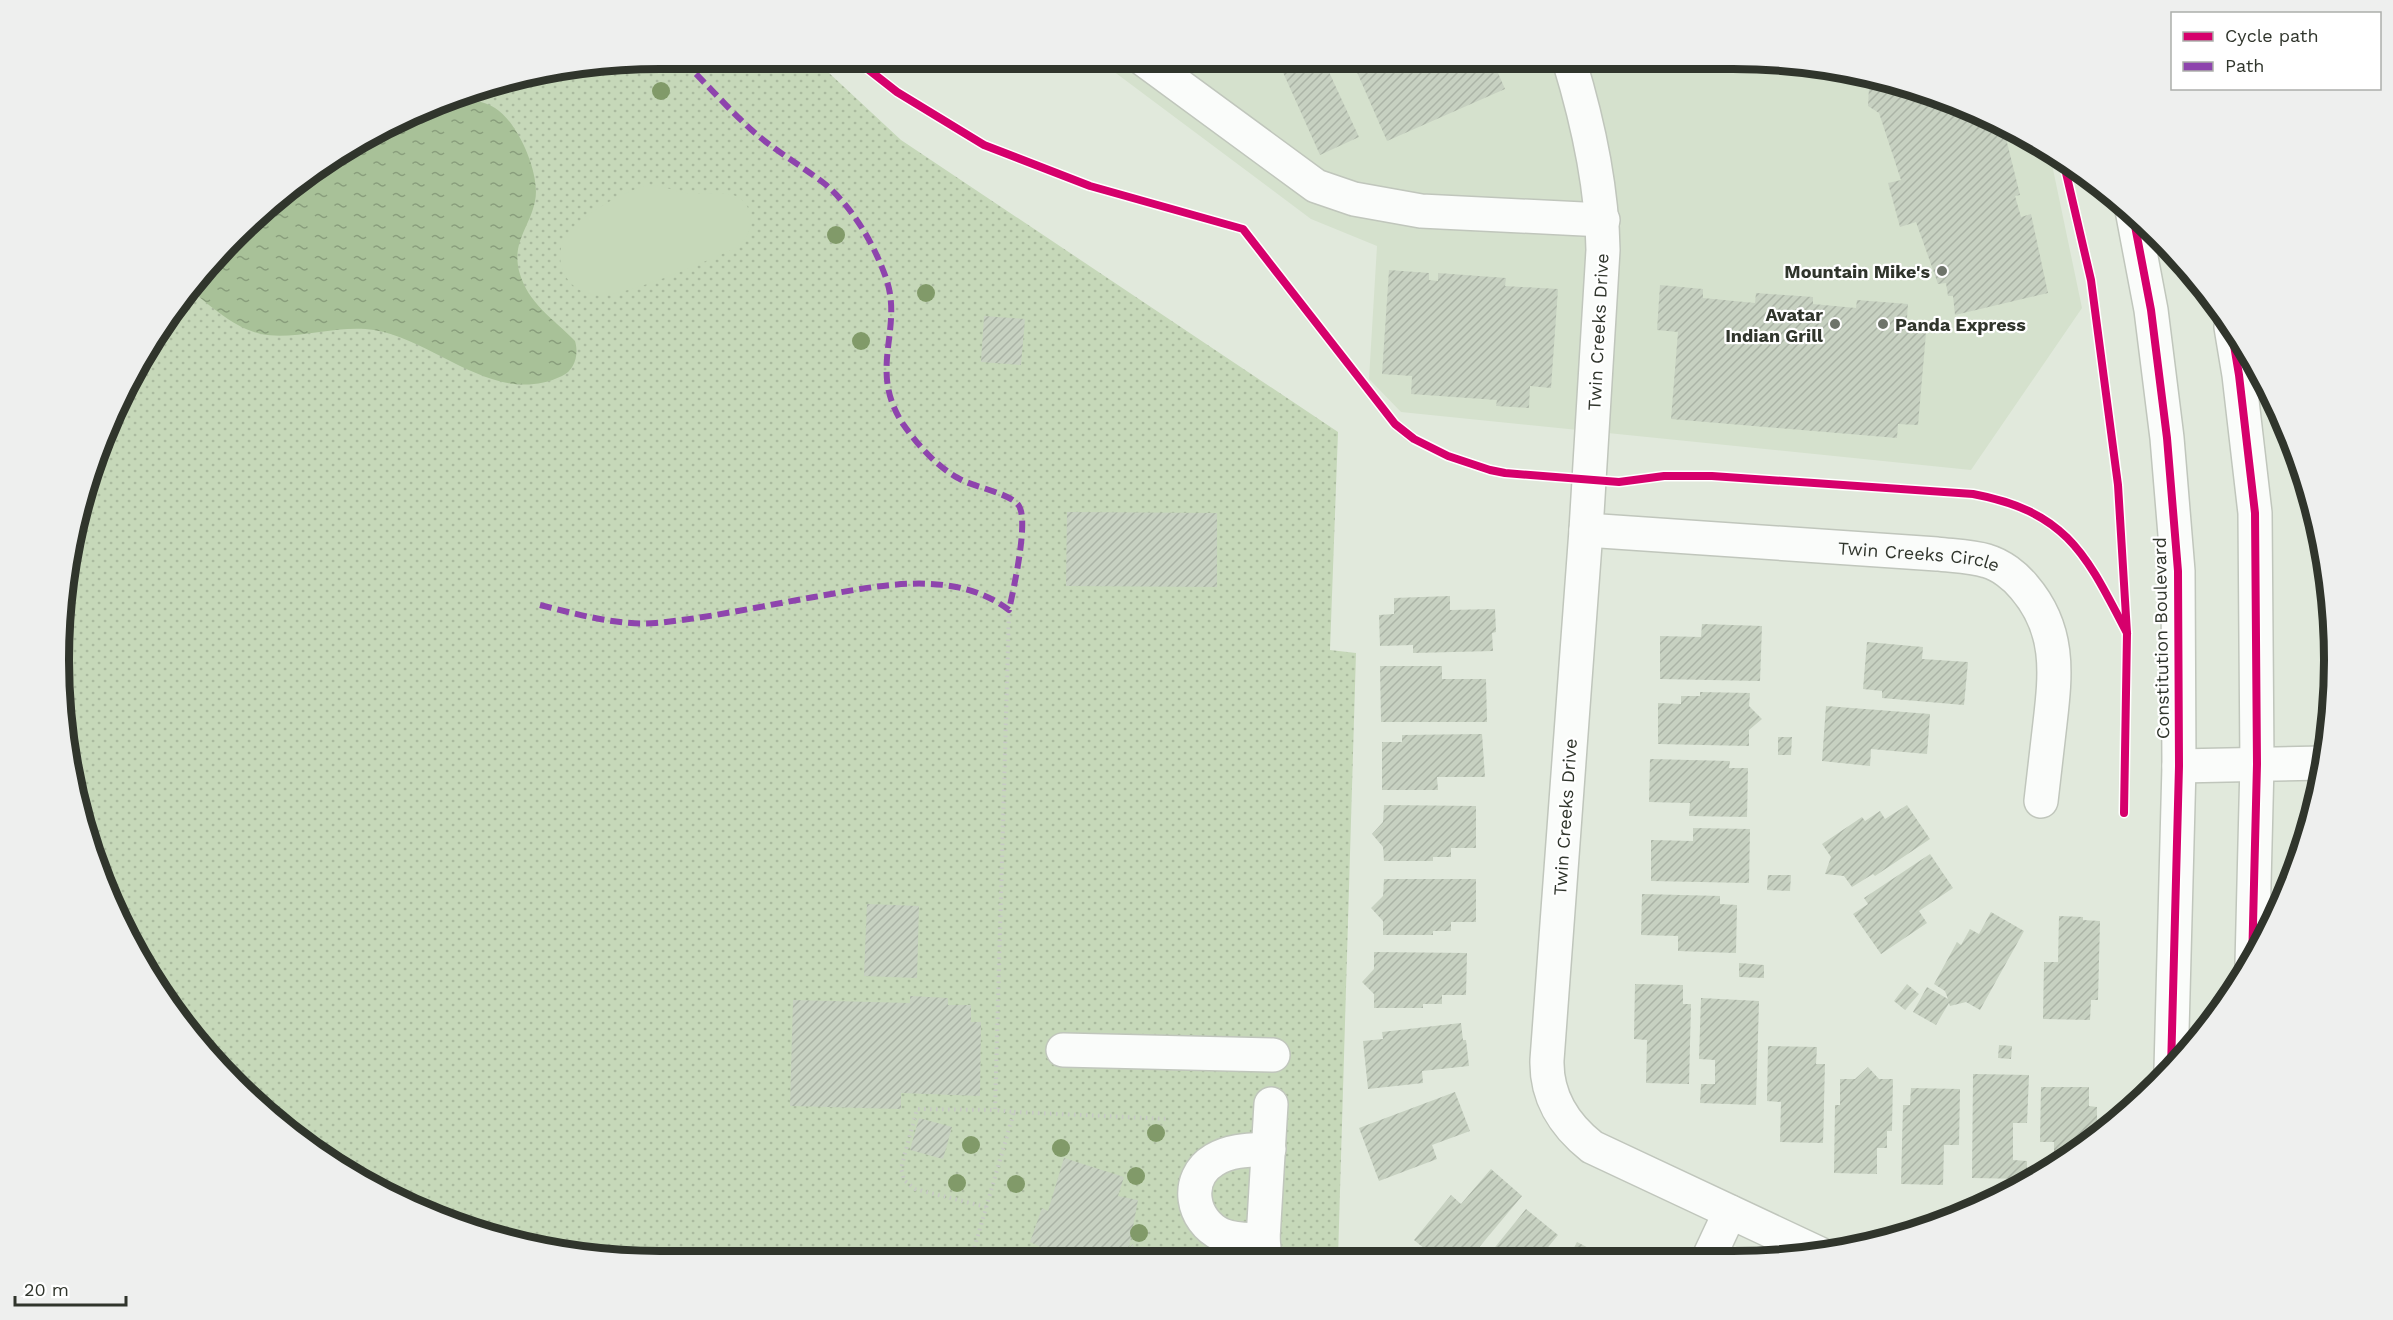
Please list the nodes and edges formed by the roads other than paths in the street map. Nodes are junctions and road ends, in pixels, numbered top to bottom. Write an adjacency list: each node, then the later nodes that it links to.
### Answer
1 (1157, 69): 3 (street)
2 (1571, 69): 3 (street, Twin Creeks Drive)
3 (1603, 220): 6 (street, Twin Creeks Drive)
4 (2135, 227): 9 (street, Constitution Boulevard)
5 (2235, 350): 8 (street)
6 (1586, 530): 10 (street, Twin Creeks Circle); 17 (street, Twin Creeks Drive)
7 (2315, 763): 8 (street)
8 (2257, 764): 9 (street); 11 (street)
9 (2178, 766): 14 (street, Constitution Boulevard)
10 (2042, 801)
11 (2253, 941)
12 (1063, 1050): 13 (street)
13 (1274, 1055)
14 (2171, 1056)
15 (1271, 1104): 16 (street)
16 (1269, 1149): 19 (street); 19 (street)
17 (1730, 1212): 18 (street, Twin Creeks Drive); 20 (street)
18 (1804, 1247)
19 (1264, 1249)
20 (1712, 1251)

